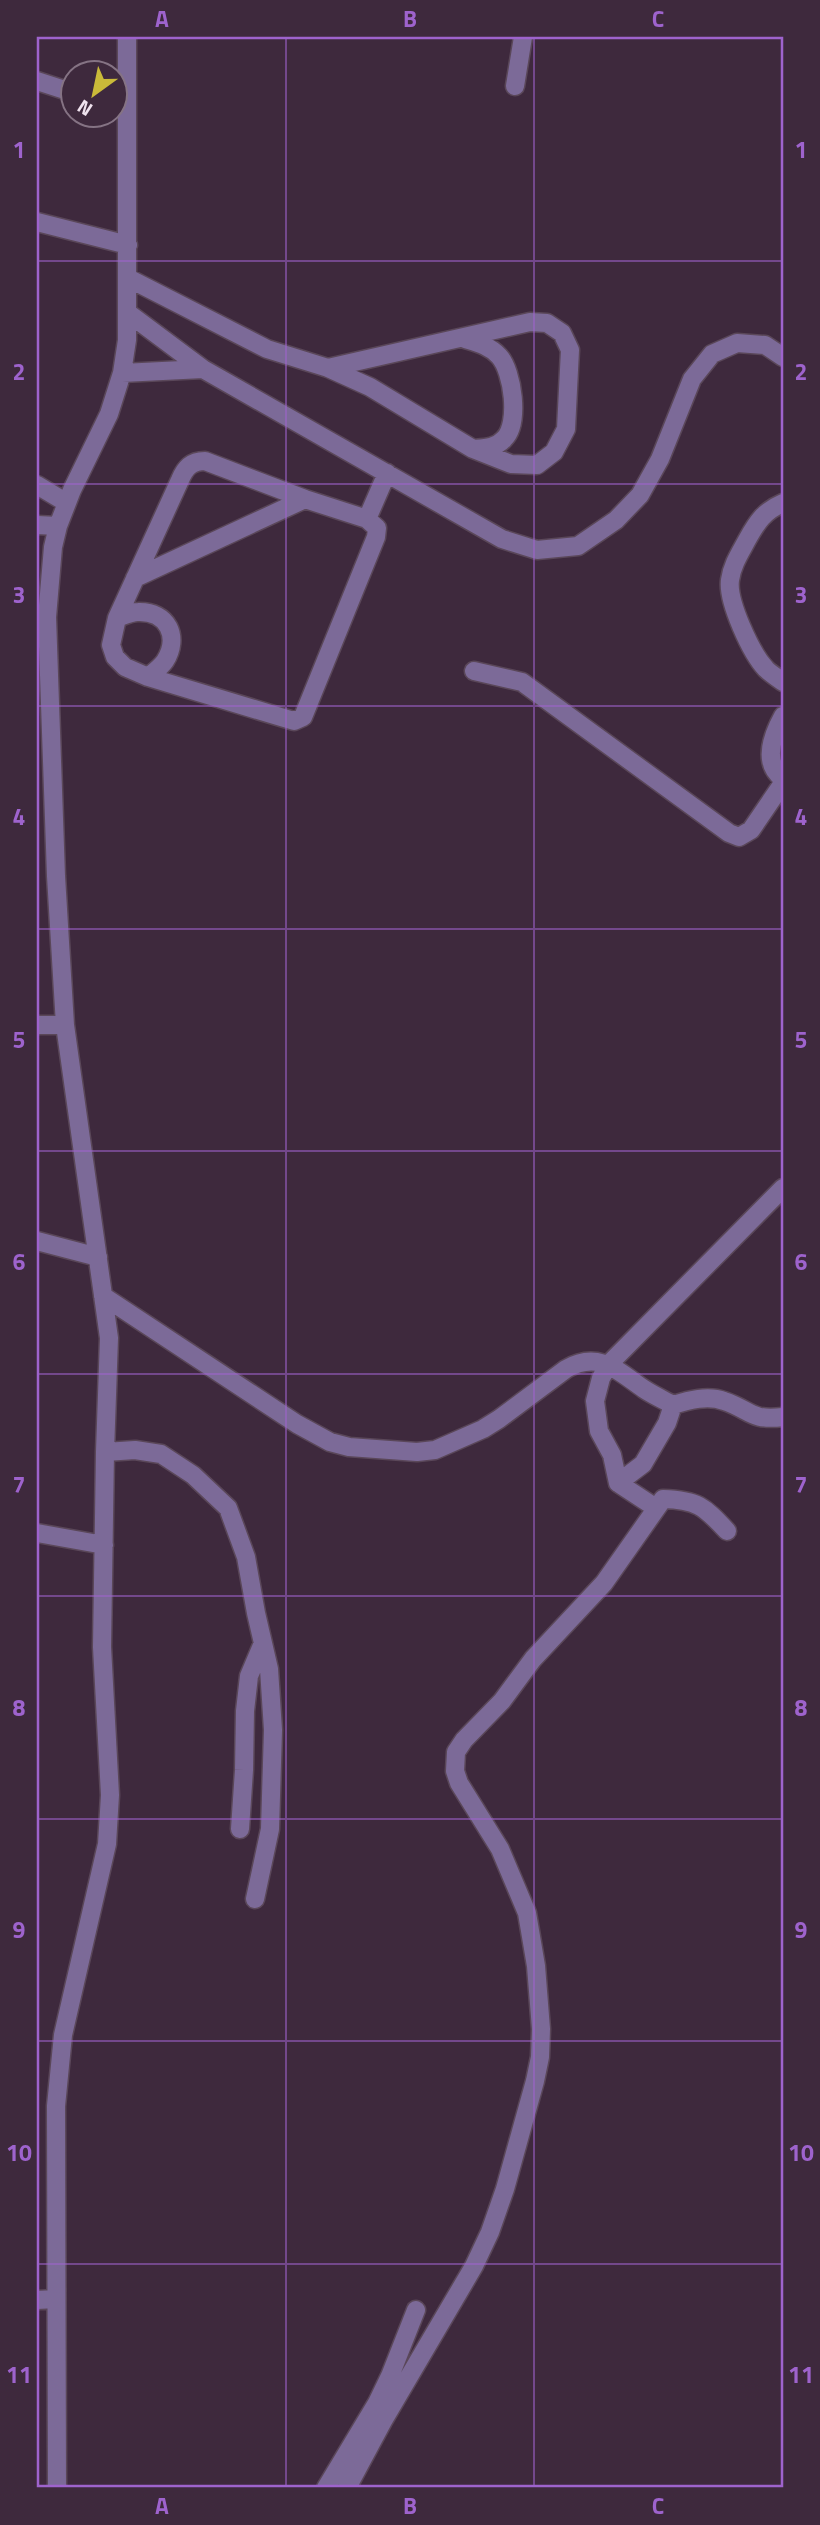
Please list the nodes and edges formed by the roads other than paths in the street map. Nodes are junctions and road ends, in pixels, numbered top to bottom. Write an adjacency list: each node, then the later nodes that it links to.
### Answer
1 (128, 37): 3 (street)
2 (523, 37): 5 (street)
3 (126, 60)
4 (37, 81): 6 (street)
5 (515, 86)
6 (60, 88)
7 (123, 130): 9 (street)
8 (37, 222): 9 (street)
9 (128, 245): 10 (street)
10 (128, 278): 11 (street); 14 (street)
11 (128, 313): 15 (street); 16 (street)
12 (463, 338): 14 (street); 17 (street); 17 (street)
13 (783, 357): 18 (street)
14 (328, 368): 17 (street)
15 (204, 369): 16 (street); 18 (street)
16 (122, 373): 21 (street)
17 (473, 449)
18 (387, 473): 23 (street)
19 (37, 485): 21 (street)
20 (305, 499): 23 (street); 26 (street); 26 (street)
21 (67, 503): 25 (street)
22 (783, 503): 30 (street)
23 (367, 519): 29 (street)
24 (37, 525): 25 (street)
25 (58, 526): 33 (street)
26 (135, 578): 27 (street)
27 (117, 618): 29 (street); 29 (street)
28 (474, 671): 32 (street)
29 (148, 677)
30 (783, 682)
31 (783, 716): 32 (street)
32 (783, 781)
33 (65, 1025): 34 (street); 37 (street)
34 (37, 1026)
35 (783, 1188): 39 (street)
36 (38, 1248): 37 (street)
37 (98, 1257): 38 (street)
38 (103, 1296): 39 (street); 42 (street)
39 (609, 1364): 40 (street); 43 (street)
40 (673, 1405): 41 (street); 43 (street)
41 (783, 1417)
42 (105, 1452): 47 (street); 48 (street)
43 (618, 1483): 44 (street)
44 (656, 1508): 45 (street); 56 (street)
45 (727, 1531)
46 (37, 1533): 47 (street)
47 (104, 1545): 51 (street)
48 (263, 1643): 49 (street); 50 (street)
49 (240, 1829)
50 (256, 1899)
51 (56, 2298): 52 (street); 54 (street)
52 (37, 2300)
53 (416, 2310): 55 (street)
54 (57, 2488)
55 (326, 2488)
56 (347, 2488)

